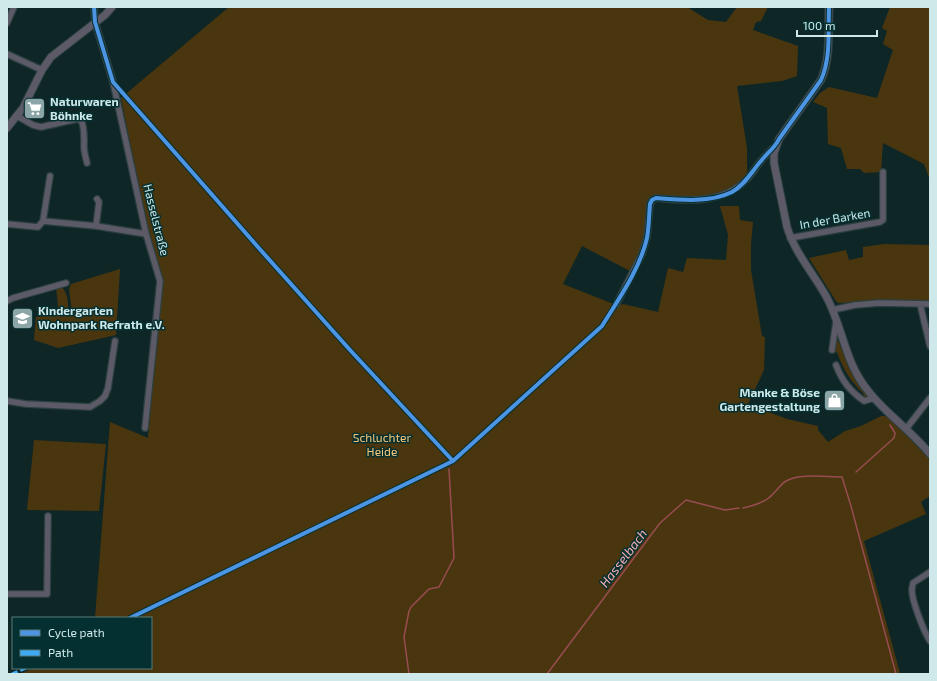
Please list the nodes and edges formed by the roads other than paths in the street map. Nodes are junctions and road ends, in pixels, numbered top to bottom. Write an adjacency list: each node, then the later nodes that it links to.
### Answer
1 (14, 7): 6 (street)
2 (94, 7): 5 (street, Hasselstraße)
3 (112, 7): 5 (street)
4 (830, 7): 11 (street)
5 (95, 22): 8 (street); 19 (street, Hasselstraße)
6 (7, 23)
7 (7, 54): 8 (street)
8 (42, 70): 9 (street)
9 (17, 116): 10 (street); 12 (street)
10 (7, 128)
11 (776, 146): 20 (street); 25 (street)
12 (87, 163)
13 (883, 172): 20 (street, In der Barken)
14 (50, 176): 16 (street)
15 (97, 199): 18 (street)
16 (43, 221): 17 (street); 18 (street)
17 (7, 224)
18 (96, 226): 19 (street)
19 (146, 234): 35 (street, Hasselstraße)
20 (790, 238): 26 (street)
21 (66, 283): 22 (street)
22 (7, 302)
23 (920, 304): 24 (street); 26 (street); 29 (street)
24 (930, 304)
25 (616, 305)
26 (832, 310): 27 (street)
27 (836, 322): 30 (street); 32 (street)
28 (115, 341): 34 (street)
29 (930, 346)
30 (832, 350)
31 (836, 365): 32 (street)
32 (874, 398): 36 (street)
33 (930, 398): 36 (street)
34 (7, 401)
35 (145, 428)
36 (906, 429): 37 (street)
37 (930, 454)
38 (48, 516): 40 (street)
39 (930, 572): 41 (street)
40 (7, 594)
41 (930, 641)

